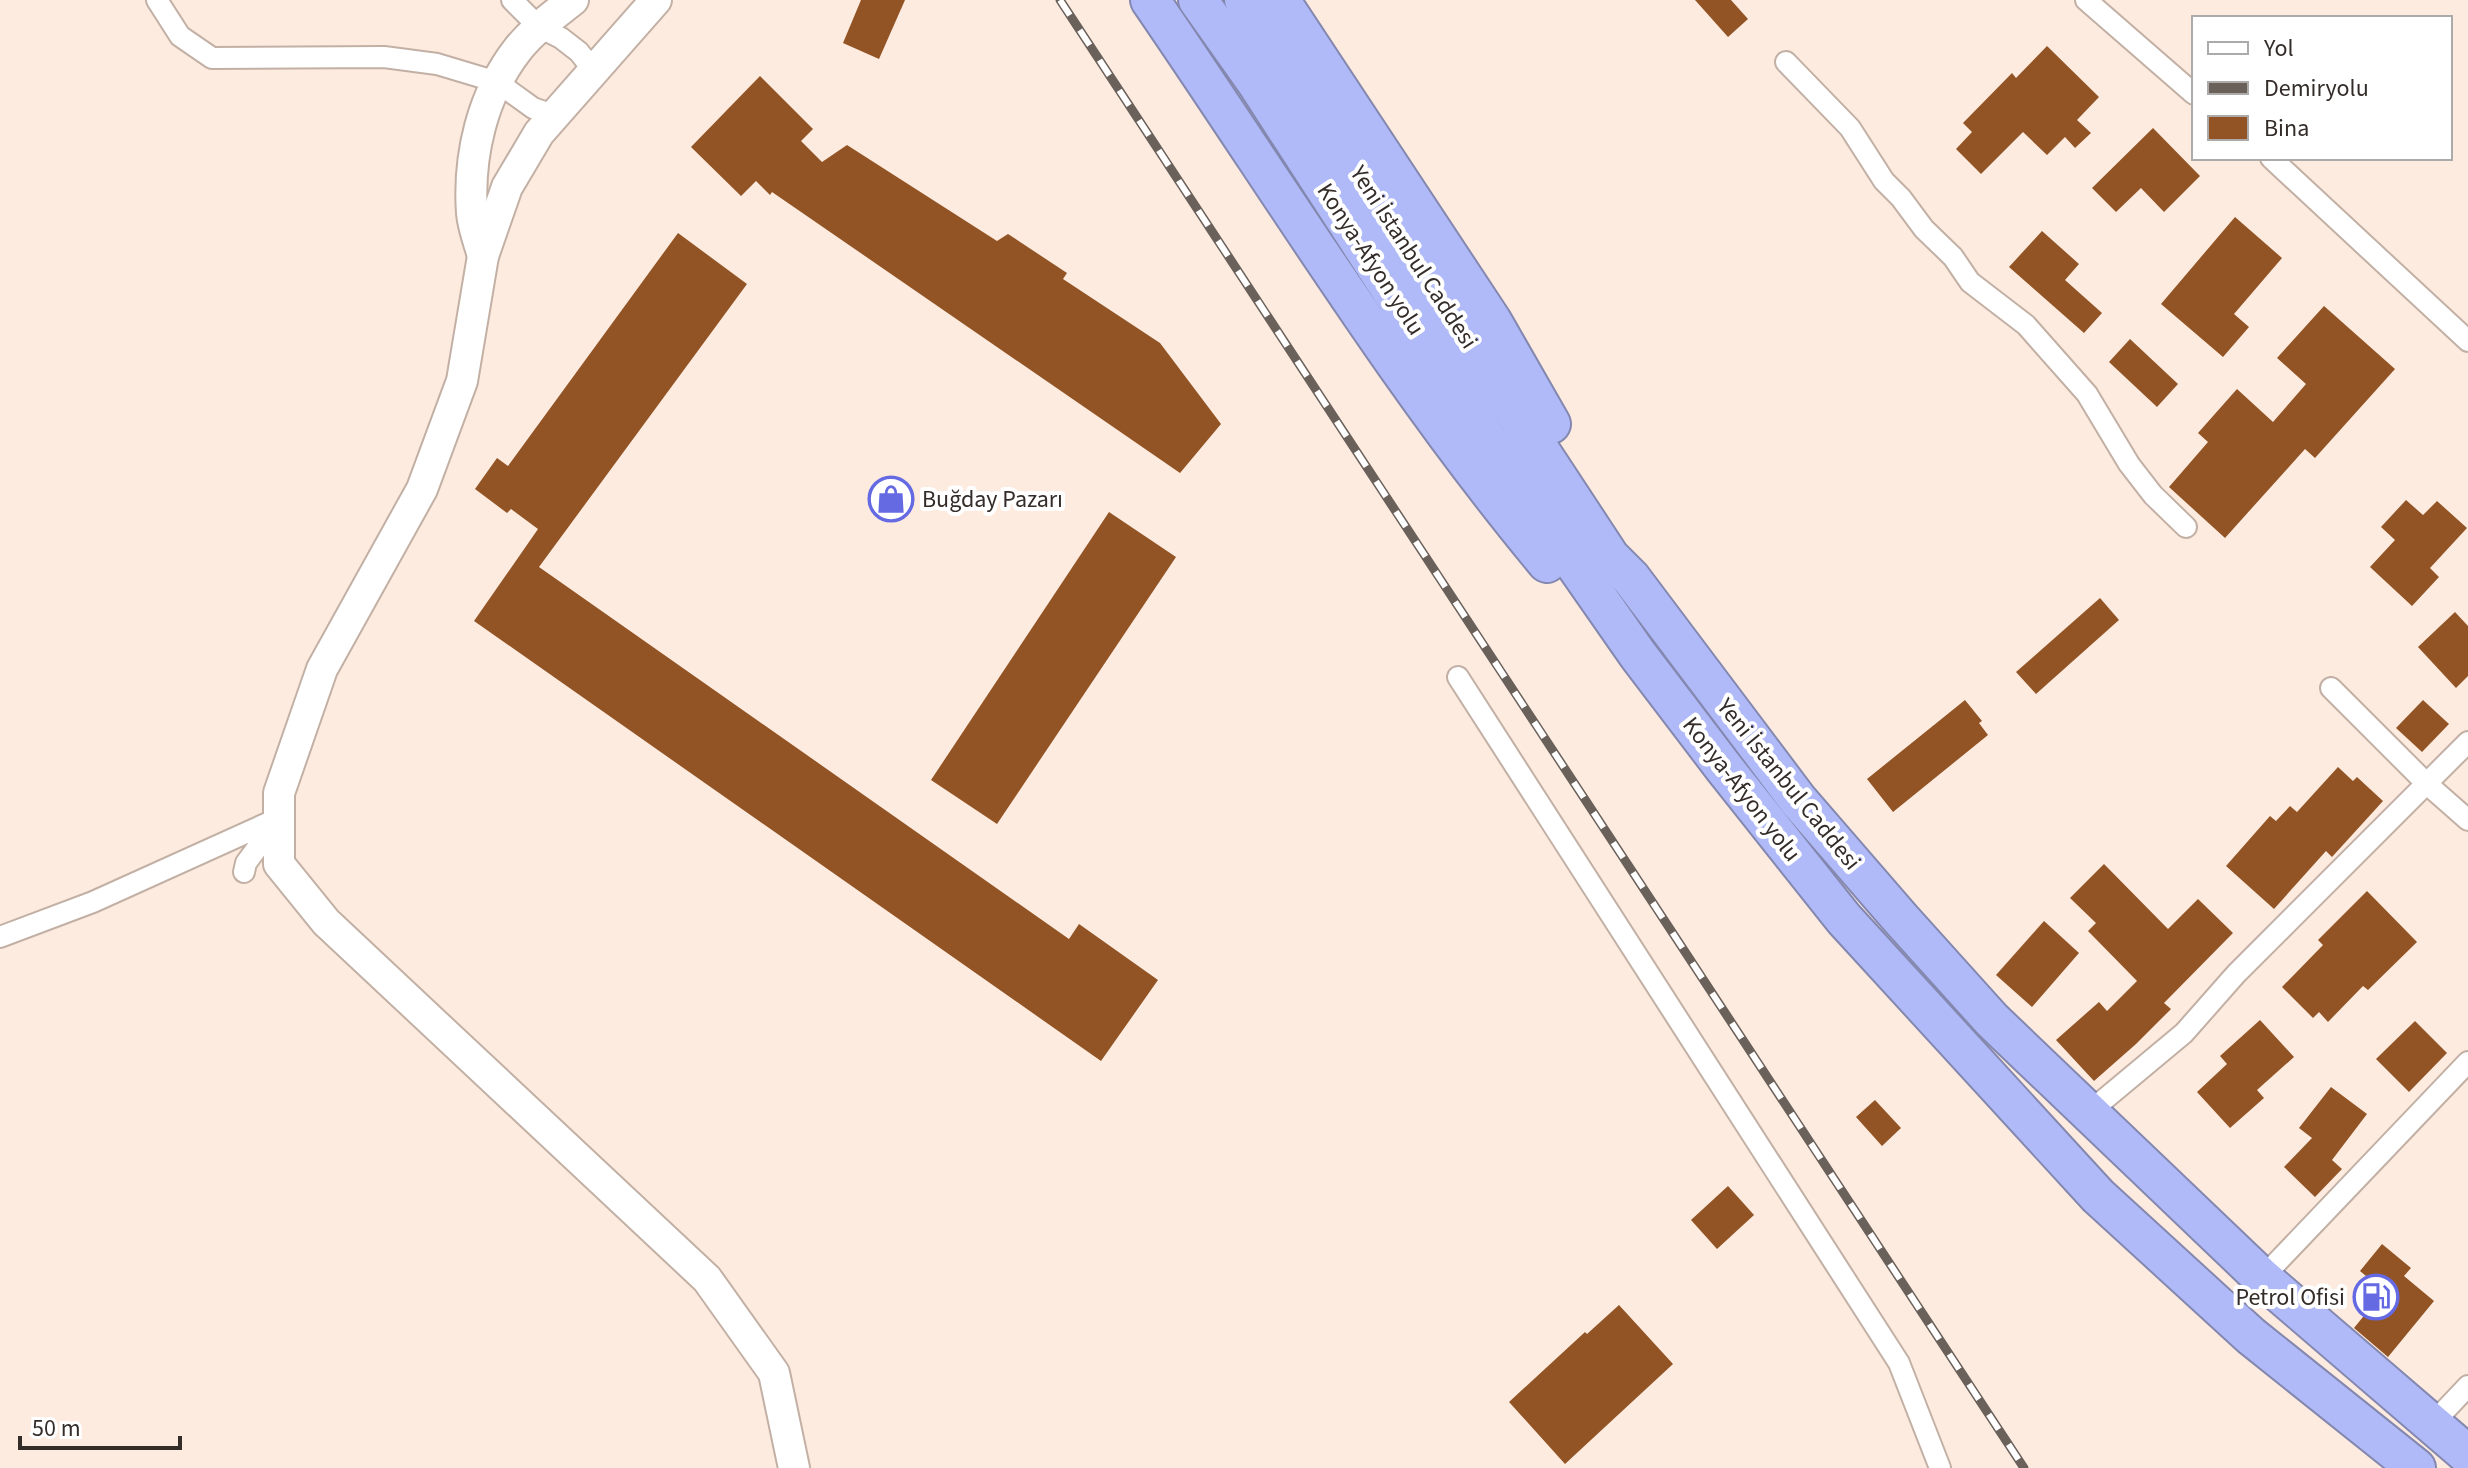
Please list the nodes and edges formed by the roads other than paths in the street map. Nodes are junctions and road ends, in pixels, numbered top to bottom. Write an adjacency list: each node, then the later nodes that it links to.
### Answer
1 (157, 0): 13 (street)
2 (512, 0): 10 (street)
3 (573, 0): 10 (street)
4 (656, 0): 12 (street)
5 (1150, 0): 21 (highway)
6 (1198, 0): 21 (highway, Konya-Afyon yolu)
7 (1244, 0): 20 (highway, Yeni İstanbul Caddesi)
8 (1280, 0): 20 (highway)
9 (2086, 0): 14 (street)
10 (539, 27): 12 (street); 13 (street)
11 (1786, 62): 19 (street)
12 (593, 70): 15 (street)
13 (497, 82): 15 (street); 17 (street)
14 (2192, 92)
15 (553, 115): 17 (street)
16 (2273, 160): 18 (street)
17 (483, 256): 26 (street)
18 (2468, 341)
19 (2186, 527)
20 (1631, 578): 31 (highway, Yeni İstanbul Caddesi)
21 (1638, 655): 38 (highway, Konya-Afyon yolu)
22 (1458, 677): 37 (street)
23 (2331, 688): 25 (street)
24 (2468, 742): 25 (street)
25 (2427, 784): 27 (street); 31 (street)
26 (279, 818): 28 (street); 29 (street); 36 (street)
27 (2468, 820)
28 (244, 872)
29 (0, 937)
30 (2468, 1062): 32 (street)
31 (2088, 1113): 32 (highway, Yeni İstanbul Caddesi)
32 (2262, 1278): 34 (highway, Yeni İstanbul Caddesi)
33 (2468, 1386): 34 (street)
34 (2432, 1424): 35 (highway, Yeni İstanbul Caddesi)
35 (2468, 1455)
36 (794, 1468)
37 (1940, 1468)
38 (2416, 1468)

